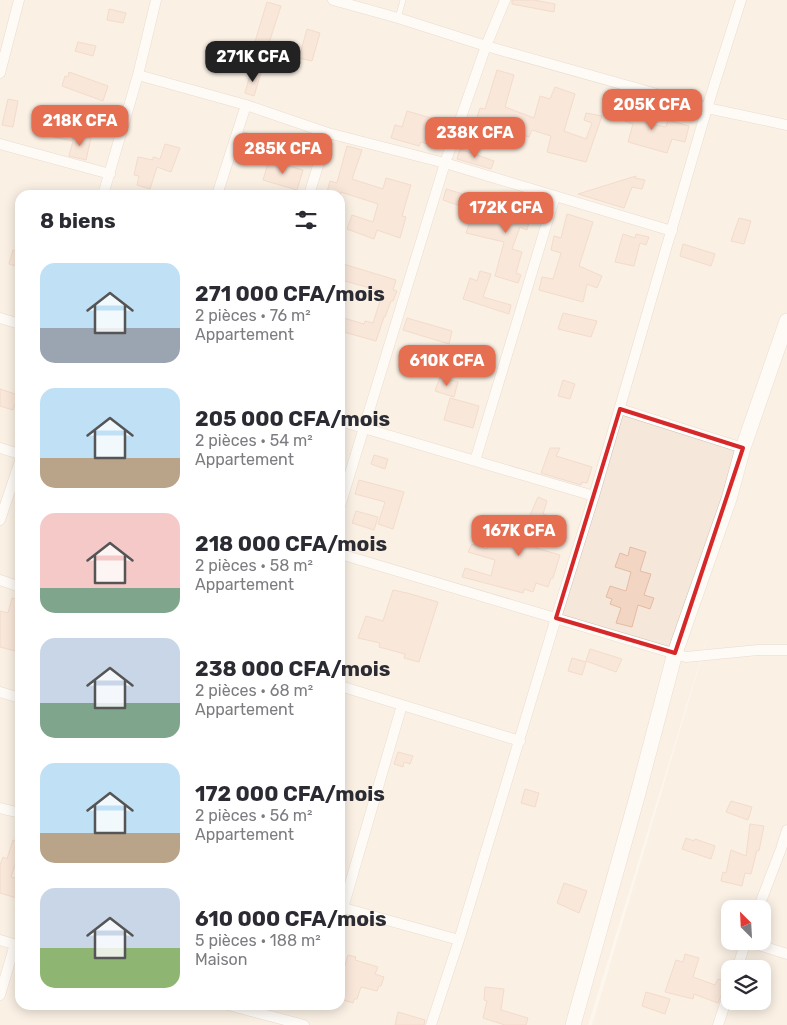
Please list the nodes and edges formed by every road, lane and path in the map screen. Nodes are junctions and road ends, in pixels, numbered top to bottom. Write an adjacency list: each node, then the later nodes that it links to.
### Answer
1 (19, 0): 8 (street)
2 (156, 0): 11 (street)
3 (333, 0): 7 (street)
4 (403, 0): 7 (lane)
5 (505, 0): 9 (street)
6 (741, 0): 13 (street)
7 (398, 18): 9 (street)
8 (5, 29): 10 (street)
9 (486, 46): 13 (street); 17 (street)
10 (0, 73)
11 (138, 75): 12 (street); 18 (street)
12 (246, 105): 15 (street); 20 (street)
13 (707, 108): 14 (street); 23 (street)
14 (787, 125)
15 (328, 133): 17 (street); 21 (street)
16 (0, 144): 18 (street)
17 (445, 163): 22 (street); 29 (street)
18 (110, 174): 19 (street)
19 (105, 190)
20 (219, 190)
21 (311, 190)
22 (555, 196): 23 (street); 33 (street)
23 (672, 231): 27 (street)
24 (0, 318): 26 (street)
25 (787, 321): 31 (street)
26 (15, 322)
27 (620, 409): 31 (street); 36 (street)
28 (345, 422): 29 (street)
29 (364, 428): 33 (street); 35 (street)
30 (0, 448): 32 (street)
31 (742, 448): 43 (street)
32 (15, 452)
33 (475, 461): 36 (street)
34 (15, 476): 37 (street)
35 (345, 490)
36 (594, 496): 41 (street)
37 (0, 520)
38 (345, 555): 41 (street)
39 (0, 580): 40 (street)
40 (15, 585)
41 (556, 618): 43 (street); 48 (street)
42 (787, 650): 43 (street)
43 (674, 653): 66 (street)
44 (345, 688): 47 (street)
45 (0, 692): 46 (street)
46 (15, 696)
47 (402, 705): 48 (street); 52 (street)
48 (520, 741): 56 (street)
49 (0, 808): 50 (street)
50 (15, 812)
51 (787, 830): 53 (street)
52 (345, 894)
53 (762, 900)
54 (345, 908): 56 (street)
55 (0, 940): 57 (street)
56 (459, 940): 65 (street)
57 (15, 944)
58 (771, 949): 60 (street)
59 (15, 951): 61 (street)
60 (787, 954)
61 (0, 995)
62 (247, 1010): 64 (street)
63 (723, 1010): 67 (street)
64 (304, 1025)
65 (431, 1025)
66 (573, 1025)
67 (718, 1025)

